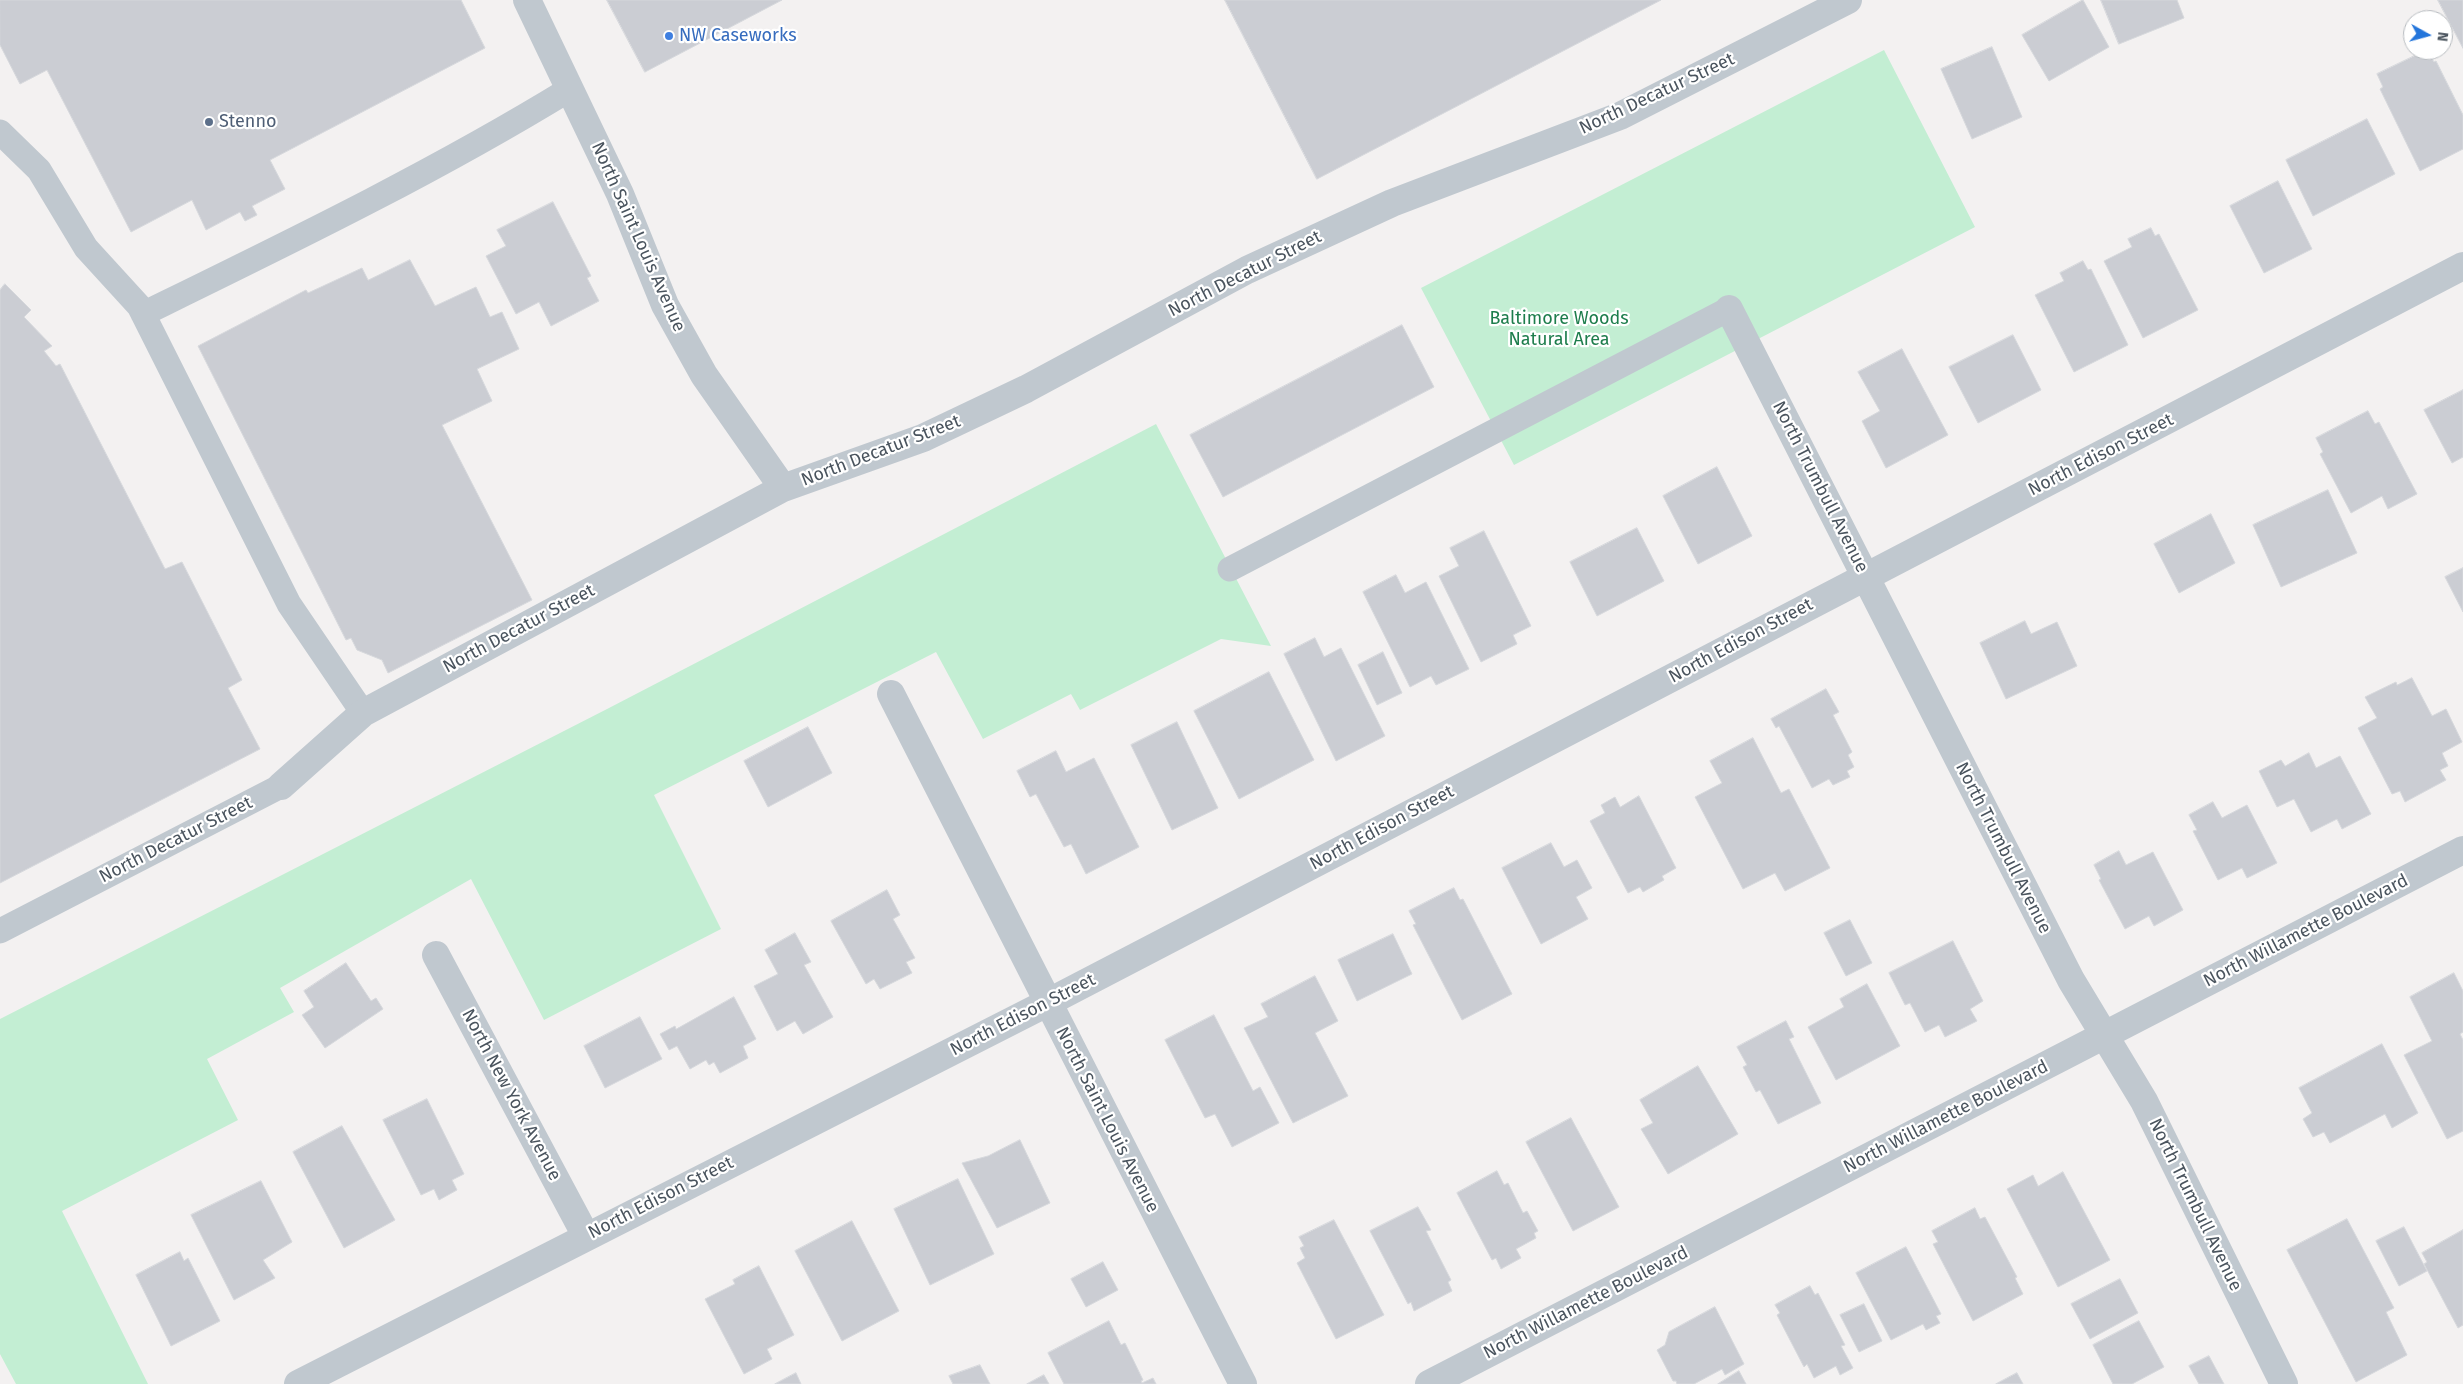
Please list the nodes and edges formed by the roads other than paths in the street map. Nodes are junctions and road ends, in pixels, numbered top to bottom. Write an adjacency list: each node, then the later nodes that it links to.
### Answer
1 (527, 0): 3 (street, North Saint Louis Avenue)
2 (1848, 0): 8 (street, North Decatur Street)
3 (570, 89): 7 (lane); 8 (street, North Saint Louis Avenue)
4 (0, 132): 7 (lane)
5 (2463, 266): 10 (street, North Edison Street)
6 (1729, 309): 9 (lane); 10 (street, North Trumbull Avenue)
7 (143, 314): 12 (lane)
8 (783, 488): 12 (street, North Decatur Street)
9 (1230, 569)
10 (1865, 577): 17 (street, North Edison Street); 18 (street, North Trumbull Avenue)
11 (891, 694): 17 (street, North Saint Louis Avenue)
12 (363, 712): 13 (street, North Decatur Street)
13 (281, 786): 15 (lane, North Decatur Street)
14 (2463, 850): 18 (street, North Willamette Boulevard)
15 (0, 931)
16 (436, 955): 19 (street, North New York Avenue)
17 (1047, 1003): 19 (street, North Edison Street); 21 (street, North Saint Louis Avenue)
18 (2104, 1035): 22 (street, North Willamette Boulevard); 23 (street, North Trumbull Avenue)
19 (586, 1236): 20 (street, North Edison Street)
20 (298, 1384)
21 (1243, 1384)
22 (1429, 1384)
23 (2284, 1384)

